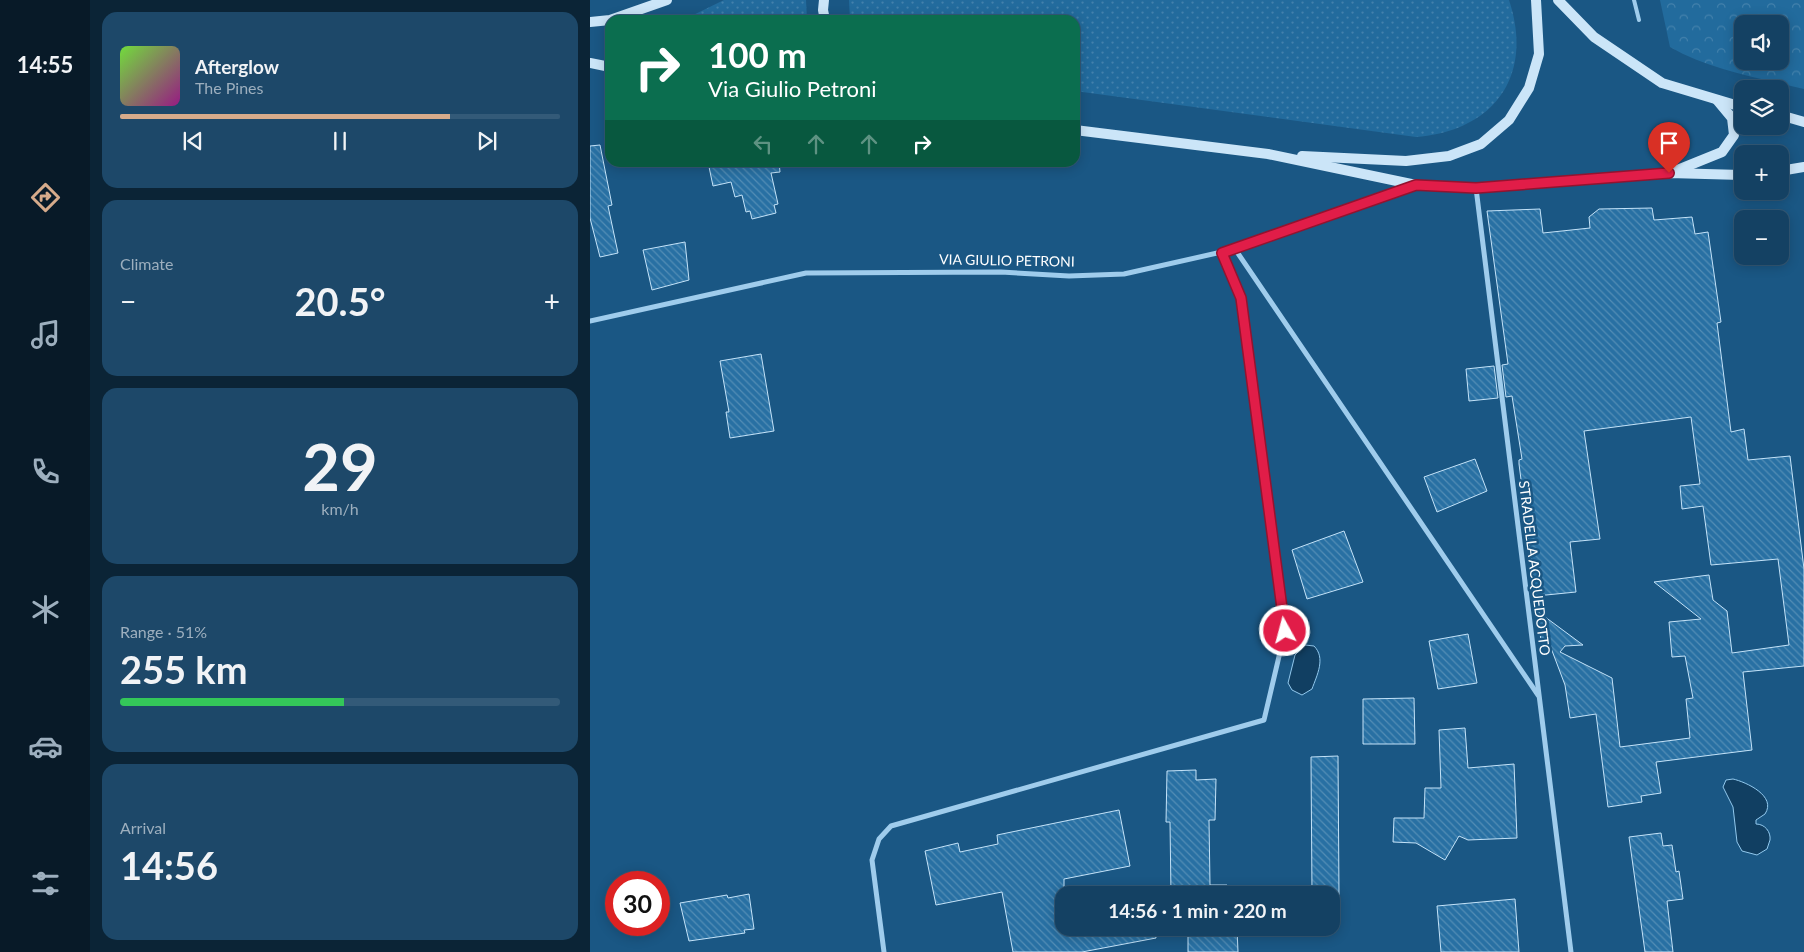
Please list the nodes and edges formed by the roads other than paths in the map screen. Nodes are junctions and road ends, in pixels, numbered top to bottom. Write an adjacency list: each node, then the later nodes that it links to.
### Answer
1 (667, 0): 6 (street)
2 (824, 0): 8 (street)
3 (1536, 0): 19 (street)
4 (1558, 0): 14 (street)
5 (1634, 0): 10 (lane)
6 (644, 5): 7 (street)
7 (621, 15)
8 (824, 15)
9 (605, 20): 11 (street)
10 (1639, 20)
11 (590, 22)
12 (590, 63): 13 (street)
13 (605, 66)
14 (1718, 100): 15 (street); 22 (street)
15 (1734, 105)
16 (1789, 118): 17 (street)
17 (1804, 122)
18 (1080, 131): 19 (street)
19 (1268, 154): 24 (street)
20 (1804, 167): 21 (street)
21 (1789, 170)
22 (1669, 173): 23 (street); 25 (street)
23 (1734, 174)
24 (1416, 185): 25 (street); 26 (street, VIA GIULIO PETRONI)
25 (1476, 188): 29 (street, STRADELLA ACQUEDOTTO)
26 (1235, 249): 27 (street, VIA GIULIO PETRONI); 29 (street)
27 (1222, 253): 28 (street, VIA GIULIO PETRONI); 30 (street)
28 (590, 321)
29 (1540, 698): 31 (street, STRADELLA ACQUEDOTTO)
30 (884, 952)
31 (1571, 952)

